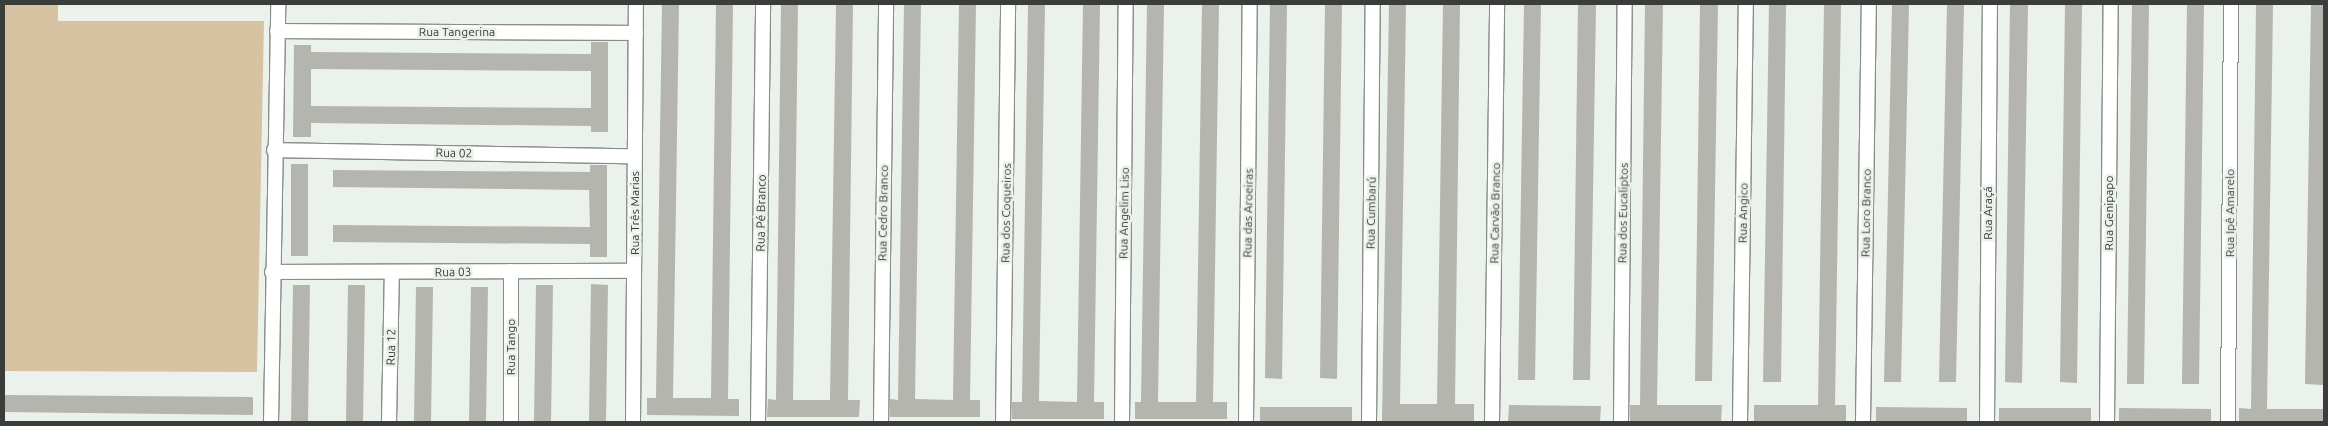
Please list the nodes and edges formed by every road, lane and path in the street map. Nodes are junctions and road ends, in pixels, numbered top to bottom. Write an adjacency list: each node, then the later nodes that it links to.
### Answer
1 (278, 4): 16 (street)
2 (636, 4): 17 (street, Rua Três Marias)
3 (763, 4): 28 (street, Rua Pé Branco)
4 (886, 4): 29 (street, Rua Cedro Branco)
5 (1008, 4): 30 (street, Rua dos Coqueiros)
6 (1126, 4): 31 (street, Rua Angelim Liso)
7 (1250, 4): 32 (street, Rua das Aroeiras)
8 (1373, 4): 33 (street, Rua Cumbarú)
9 (1498, 4): 34 (street, Rua Carvão Branco)
10 (1625, 4): 35 (street, Rua dos Eucaliptos)
11 (1746, 4): 36 (street, Rua Angico)
12 (1869, 4): 37 (street, Rua Loro Branco)
13 (1990, 4): 38 (street, Rua Araçá)
14 (2111, 4): 39 (street, Rua Genipapo)
15 (2231, 4): 40 (street, Rua Ipê Amarelo)
16 (278, 31): 17 (street, Rua Tangerina); 18 (street)
17 (636, 33): 19 (street, Rua Três Marias)
18 (274, 150): 19 (street, Rua 02); 22 (street)
19 (635, 156): 21 (street, Rua Três Marias)
20 (511, 271): 21 (street, Rua 03); 23 (street, Rua 03); 26 (street, Rua Tango)
21 (634, 271): 27 (street, Rua Três Marias)
22 (272, 272): 23 (street, Rua 03); 24 (street)
23 (392, 272): 25 (street, Rua 12)
24 (271, 422)
25 (389, 422)
26 (511, 422)
27 (633, 422)
28 (758, 422)
29 (880, 422)
30 (1004, 422)
31 (1122, 422)
32 (1246, 422)
33 (1368, 422)
34 (1492, 422)
35 (1621, 422)
36 (1740, 422)
37 (1863, 422)
38 (1987, 422)
39 (2107, 422)
40 (2228, 422)

